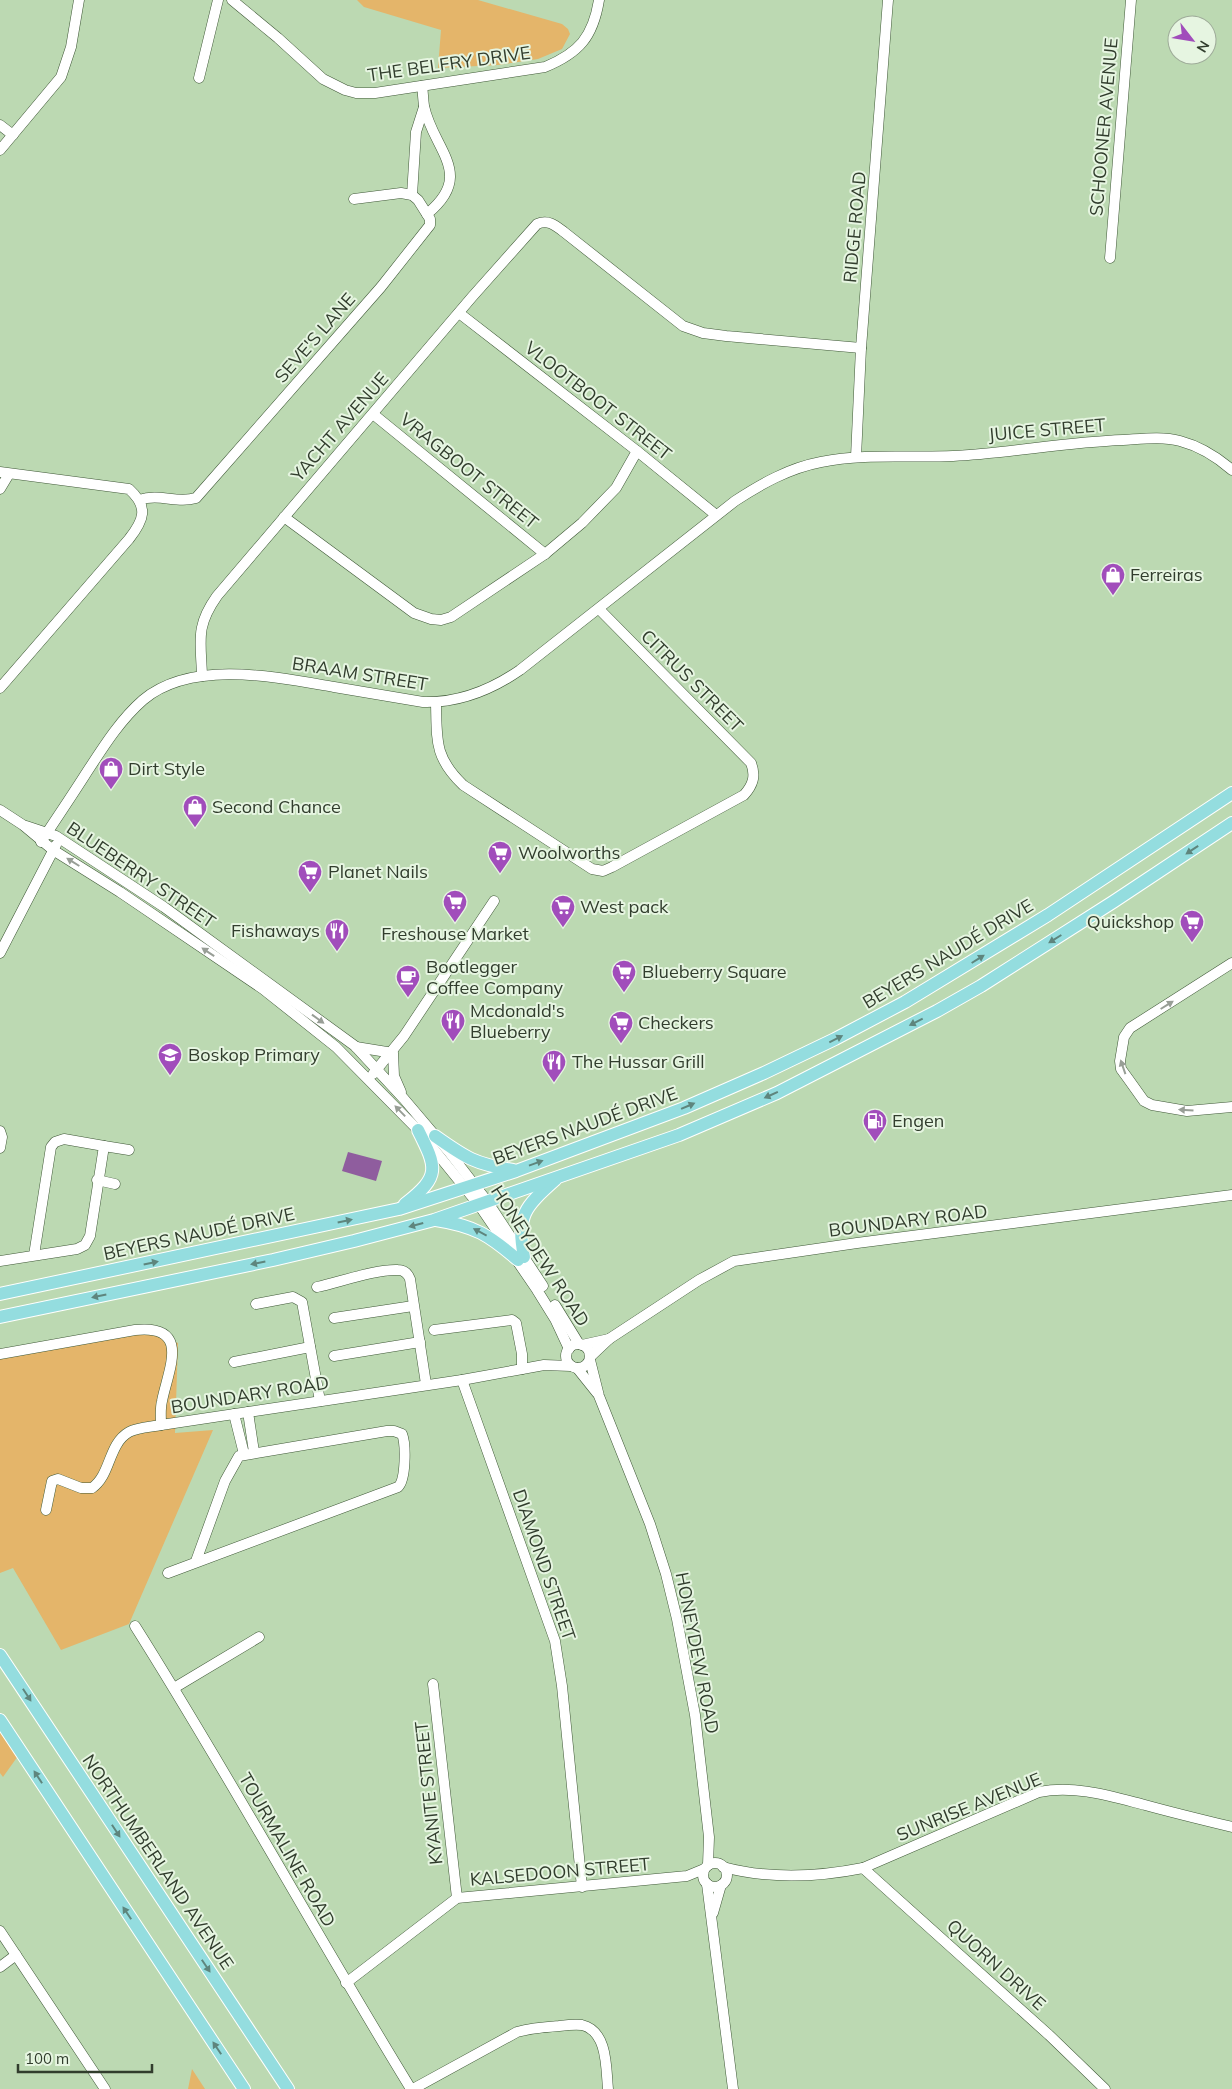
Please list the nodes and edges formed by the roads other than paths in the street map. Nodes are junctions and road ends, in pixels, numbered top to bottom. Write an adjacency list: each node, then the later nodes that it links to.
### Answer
1 (79, 0): 11 (street)
2 (218, 0): 7 (street)
3 (232, 0): 8 (street, THE BELFRY DRIVE)
4 (598, 0): 8 (street, THE BELFRY DRIVE)
5 (888, 0): 18 (street, RIDGE ROAD)
6 (1131, 0): 16 (street, SCHOONER AVENUE)
7 (199, 78)
8 (422, 86): 9 (street)
9 (424, 106): 13 (street); 15 (street)
10 (0, 125): 11 (street)
11 (13, 135): 12 (street)
12 (0, 150)
13 (412, 195): 14 (street); 15 (street)
14 (354, 199)
15 (427, 214): 25 (street, SEVE'S LANE)
16 (1110, 258)
17 (459, 313): 18 (street, YACHT AVENUE); 19 (street, YACHT AVENUE); 20 (street, VLOOTBOOT STREET)
18 (861, 348): 21 (street, RIDGE ROAD)
19 (372, 414): 27 (street, YACHT AVENUE); 28 (street, VRAGBOOT STREET)
20 (637, 451): 26 (street, VLOOTBOOT STREET); 28 (street)
21 (856, 457): 22 (street, JUICE STREET); 26 (street, BRAAM STREET)
22 (1232, 470)
23 (4, 473): 24 (street); 25 (street)
24 (0, 489)
25 (140, 500): 31 (street)
26 (716, 515): 29 (street, BRAAM STREET)
27 (284, 518): 28 (street); 30 (street, YACHT AVENUE)
28 (545, 554)
29 (599, 609): 32 (street, BRAAM STREET); 32 (street, CITRUS STREET)
30 (202, 676): 32 (street, BRAAM STREET); 37 (street, BRAAM STREET)
31 (0, 688)
32 (436, 703)
33 (1232, 793): 56 (main road, BEYERS NAUDÉ DRIVE, one-way to 33)
34 (0, 810): 36 (street, BLUEBERRY STREET)
35 (1232, 823): 57 (main road, one-way to 57)
36 (23, 825): 37 (street, BLUEBERRY STREET); 39 (street, BLUEBERRY STREET)
37 (48, 832): 38 (street, BLUEBERRY STREET); 39 (street, BRAAM STREET)
38 (60, 839): 40 (street); 44 (street, BLUEBERRY STREET, one-way to 44)
39 (41, 842): 40 (street, BLUEBERRY STREET)
40 (53, 850): 42 (street); 47 (street, BLUEBERRY STREET, one-way to 40)
41 (494, 901): 45 (street)
42 (0, 952)
43 (1232, 964): 49 (street, one-way to 43)
44 (355, 1046): 45 (street); 46 (street, BLUEBERRY STREET)
45 (393, 1053): 46 (street); 48 (street)
46 (377, 1071): 47 (street); 48 (street, BLUEBERRY STREET)
47 (369, 1080): 50 (street, BLUEBERRY STREET, one-way to 47)
48 (404, 1098): 52 (street, BLUEBERRY STREET)
49 (1232, 1107)
50 (418, 1130): 60 (street, BLUEBERRY STREET); 63 (main road)
51 (0, 1131): 54 (street)
52 (435, 1136): 56 (main road); 60 (street, BLUEBERRY STREET)
53 (104, 1146): 55 (street); 58 (street); 65 (street)
54 (0, 1148)
55 (129, 1150)
56 (516, 1171): 60 (main road, BEYERS NAUDÉ DRIVE)
57 (559, 1177): 62 (main road); 66 (main road)
58 (97, 1180): 59 (street); 65 (street)
59 (115, 1184)
60 (470, 1187): 62 (street, HONEYDEW ROAD); 63 (main road, BEYERS NAUDÉ DRIVE)
61 (1232, 1195): 75 (street, BOUNDARY ROAD)
62 (483, 1203): 64 (main road); 66 (street, HONEYDEW ROAD)
63 (399, 1209): 69 (main road, BEYERS NAUDÉ DRIVE, one-way to 63)
64 (434, 1220): 66 (main road, one-way to 64); 72 (main road, one-way to 72)
65 (34, 1255): 67 (street)
66 (521, 1258): 77 (street, HONEYDEW ROAD); 79 (street, HONEYDEW ROAD)
67 (0, 1261)
68 (317, 1287): 71 (street)
69 (0, 1294)
70 (256, 1304): 78 (street)
71 (413, 1306): 73 (street); 76 (street)
72 (0, 1317)
73 (334, 1318)
74 (434, 1330): 86 (street)
75 (609, 1339): 77 (street, BOUNDARY ROAD); 82 (street, BOUNDARY ROAD)
76 (420, 1342): 81 (street); 88 (street)
77 (581, 1345): 79 (street); 82 (street)
78 (310, 1347): 83 (street); 90 (street)
79 (568, 1352): 84 (street, BOUNDARY ROAD); 85 (street)
80 (0, 1354): 93 (street, BOUNDARY ROAD)
81 (334, 1356)
82 (590, 1358): 85 (street); 89 (street, HONEYDEW ROAD)
83 (234, 1362)
84 (544, 1365): 85 (street, BOUNDARY ROAD); 86 (street, BOUNDARY ROAD)
85 (574, 1367): 89 (street, HONEYDEW ROAD)
86 (522, 1368): 87 (street, BOUNDARY ROAD)
87 (462, 1380): 88 (street, BOUNDARY ROAD); 113 (street, DIAMOND STREET)
88 (426, 1384): 90 (street, BOUNDARY ROAD)
89 (599, 1396): 105 (street, HONEYDEW ROAD)
90 (320, 1401): 91 (street, BOUNDARY ROAD)
91 (248, 1412): 92 (street, BOUNDARY ROAD); 94 (street)
92 (234, 1414): 93 (street, BOUNDARY ROAD); 94 (street)
93 (161, 1425): 95 (street)
94 (249, 1453): 96 (street); 96 (street)
95 (46, 1510)
96 (196, 1561): 97 (street)
97 (168, 1572)
98 (135, 1626): 102 (street, TOURMALINE ROAD)
99 (259, 1637): 102 (street)
100 (0, 1655): 122 (main road, NORTHUMBERLAND AVENUE, one-way to 122)
101 (433, 1684): 114 (street, KYANITE STREET)
102 (174, 1688): 119 (street, TOURMALINE ROAD)
103 (0, 1720): 121 (main road, one-way to 103)
104 (1232, 1827): 108 (street, SUNRISE AVENUE)
105 (709, 1837): 106 (street, HONEYDEW ROAD); 107 (street, HONEYDEW ROAD)
106 (722, 1866): 107 (street); 109 (street, SUNRISE AVENUE); 112 (street)
107 (706, 1867): 110 (street, KALSEDOON STREET); 111 (street)
108 (863, 1868): 109 (street, SUNRISE AVENUE); 126 (street, QUORN DRIVE)
109 (747, 1874): 112 (street, SUNRISE AVENUE)
110 (687, 1876): 111 (street, KALSEDOON STREET); 113 (street, KALSEDOON STREET)
111 (706, 1883): 112 (street); 115 (street)
112 (723, 1884): 115 (street)
113 (582, 1887): 114 (street, KALSEDOON STREET)
114 (456, 1898): 119 (street, KALSEDOON STREET)
115 (712, 1916): 125 (street)
116 (0, 1931): 117 (street)
117 (16, 1955): 118 (street); 120 (street)
118 (0, 1967)
119 (346, 1983): 123 (street, TOURMALINE ROAD)
120 (101, 2088)
121 (244, 2089)
122 (288, 2089)
123 (412, 2089): 124 (street)
124 (608, 2089)
125 (733, 2089)
126 (1105, 2089)

